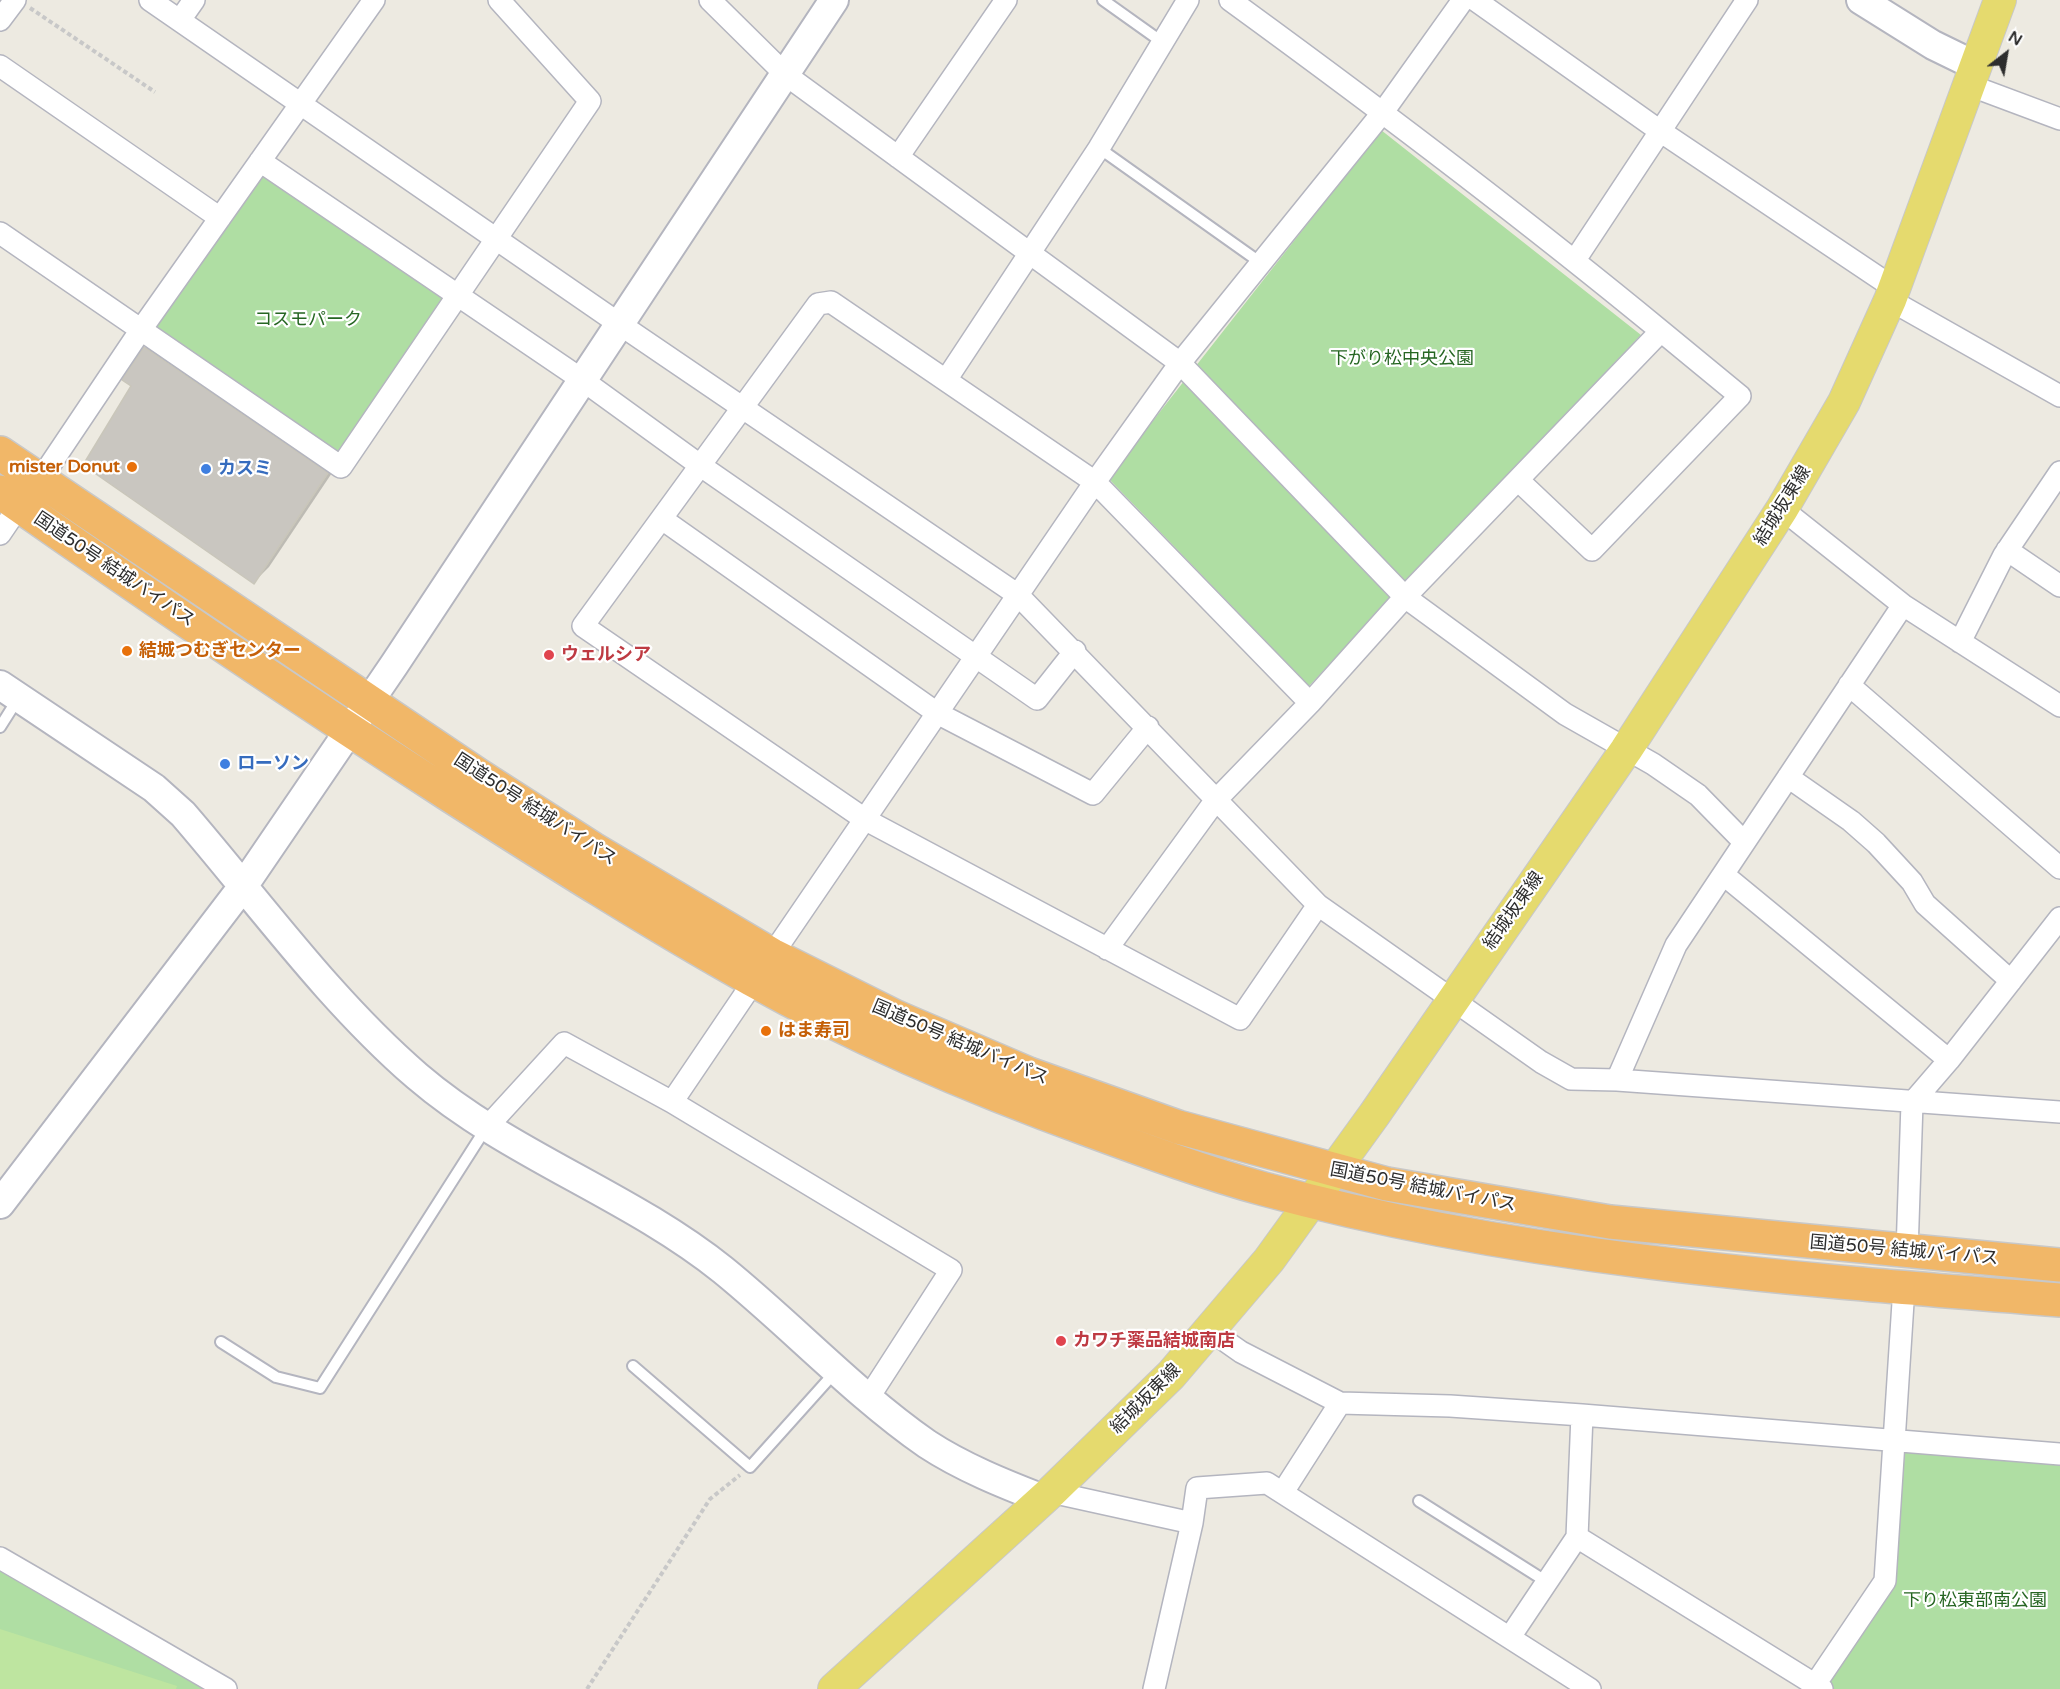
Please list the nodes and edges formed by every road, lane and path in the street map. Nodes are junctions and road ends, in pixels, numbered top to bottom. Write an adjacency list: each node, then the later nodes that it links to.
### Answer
1 (150, 0): 18 (street)
2 (194, 0): 18 (street)
3 (374, 0): 24 (street)
4 (499, 0): 33 (street)
5 (710, 0): 21 (street)
6 (834, 0): 21 (street)
7 (1006, 0): 29 (street)
8 (1103, 0): 19 (lane)
9 (1188, 0): 19 (street)
10 (1230, 0): 25 (street)
11 (1463, 0): 25 (street)
12 (1475, 0): 27 (street)
13 (1747, 0): 27 (street)
14 (1861, 0): 22 (street)
15 (2000, 0): 22 (main road, 結城坂東線)
16 (20, 2): 17 (street); 23 (path)
17 (0, 20)
18 (180, 20): 24 (street)
19 (1162, 42): 28 (street)
20 (0, 66): 31 (street)
21 (786, 75): 29 (street); 39 (street)
22 (1973, 75): 26 (street); 37 (main road, 結城坂東線)
23 (155, 92)
24 (301, 104): 30 (street); 33 (street)
25 (1383, 112): 35 (street); 36 (street)
26 (2060, 119)
27 (1660, 131): 35 (street); 37 (street)
28 (1099, 148): 34 (street); 36 (lane)
29 (898, 157): 34 (street)
30 (260, 161): 31 (street); 38 (street)
31 (220, 218): 40 (street)
32 (0, 233): 40 (street)
33 (497, 239): 38 (street); 39 (street)
34 (1029, 254): 42 (street); 44 (street)
35 (1575, 260): 41 (street)
36 (1261, 263): 42 (street)
37 (1892, 294): 45 (street); 54 (main road, 結城坂東線)
38 (458, 297): 40 (street); 43 (street)
39 (618, 323): 43 (street); 46 (street)
40 (140, 331): 50 (street)
41 (1661, 332): 51 (street); 51 (street)
42 (1180, 363): 52 (street); 60 (street)
43 (581, 379): 48 (street); 67 (street)
44 (946, 381): 46 (street); 52 (street)
45 (2060, 396)
46 (743, 408): 48 (street); 59 (street)
47 (0, 453): 50 (highway, 国道50号 結城バイパス)
48 (701, 466): 55 (street); 64 (street)
49 (2060, 472): 57 (street)
50 (40, 480): 67 (highway, 国道50号 結城バイパス)
51 (1518, 480): 60 (street)
52 (1095, 482): 59 (street); 68 (street)
53 (10, 499): 56 (street); 73 (highway, 国道50号 結城バイパス)
54 (1782, 509): 61 (street); 74 (main road, 結城坂東線)
55 (662, 519): 70 (street); 77 (street)
56 (0, 534)
57 (2007, 550): 58 (street); 62 (street)
58 (2060, 586)
59 (1018, 595): 63 (street); 64 (street)
60 (1405, 597): 68 (street); 74 (street)
61 (1903, 605): 62 (street); 65 (street)
62 (1959, 642): 69 (street)
63 (1075, 651): 64 (street); 72 (street)
64 (977, 655): 70 (street)
65 (1849, 685): 75 (street); 79 (street)
66 (10, 691): 71 (lane); 81 (street)
67 (369, 702): 73 (street); 85 (highway, 国道50号 結城バイパス)
68 (1310, 703): 76 (street)
69 (2060, 706)
70 (938, 713): 72 (street); 77 (street)
71 (0, 727)
72 (1148, 727): 76 (street)
73 (350, 731): 81 (street); 85 (highway, 国道50号 結城バイパス)
74 (1626, 750): 78 (street); 87 (main road, 結城坂東線)
75 (1788, 777): 78 (street); 86 (street)
76 (1215, 801): 82 (street); 84 (street)
77 (866, 820): 84 (street); 85 (street)
78 (1744, 842): 80 (street)
79 (2060, 868)
80 (1724, 875): 88 (street); 89 (street)
81 (244, 885): 93 (street); 96 (street)
82 (1318, 905): 84 (street); 87 (street)
83 (2060, 918): 86 (street)
84 (1107, 949)
85 (763, 968): 90 (street); 94 (highway, 国道50号 結城バイパス); 95 (highway, 国道50号 結城バイパス)
86 (2011, 981): 88 (street)
87 (1453, 999): 89 (street); 94 (main road, 結城坂東線)
88 (1949, 1060): 91 (street)
89 (1617, 1080): 91 (street)
90 (672, 1102): 93 (street); 105 (street)
91 (1912, 1103): 92 (street); 97 (street)
92 (2060, 1112)
93 (488, 1125): 102 (lane); 104 (street)
94 (1334, 1171): 95 (main road, 結城坂東線); 97 (highway, 国道50号 結城バイパス)
95 (1313, 1202): 99 (highway, 国道50号 結城バイパス); 101 (main road, 結城坂東線)
96 (0, 1204)
97 (1907, 1252): 98 (highway, 国道50号 結城バイパス)
98 (2060, 1265)
99 (1904, 1287): 100 (highway, 国道50号 結城バイパス); 108 (street)
100 (2060, 1300)
101 (1211, 1331): 106 (street); 112 (main road, 結城坂東線)
102 (221, 1342)
103 (633, 1366): 110 (lane)
104 (837, 1370): 105 (street); 110 (lane)
105 (869, 1397): 112 (street)
106 (1340, 1403): 107 (street); 111 (street)
107 (1582, 1415): 108 (street); 115 (street)
108 (1892, 1439): 109 (street); 119 (street)
109 (2060, 1454)
110 (750, 1467): 121 (path)
111 (1283, 1492): 114 (street); 118 (street)
112 (1047, 1495): 114 (street); 122 (main road, 結城坂東線)
113 (1419, 1501): 117 (lane)
114 (1192, 1523): 123 (street)
115 (1577, 1537): 117 (street); 119 (street)
116 (0, 1558): 120 (street)
117 (1547, 1582): 118 (street)
118 (1510, 1637): 124 (street)
119 (1817, 1687)
120 (226, 1689)
121 (587, 1689)
122 (834, 1689)
123 (1154, 1689)
124 (1590, 1689)

